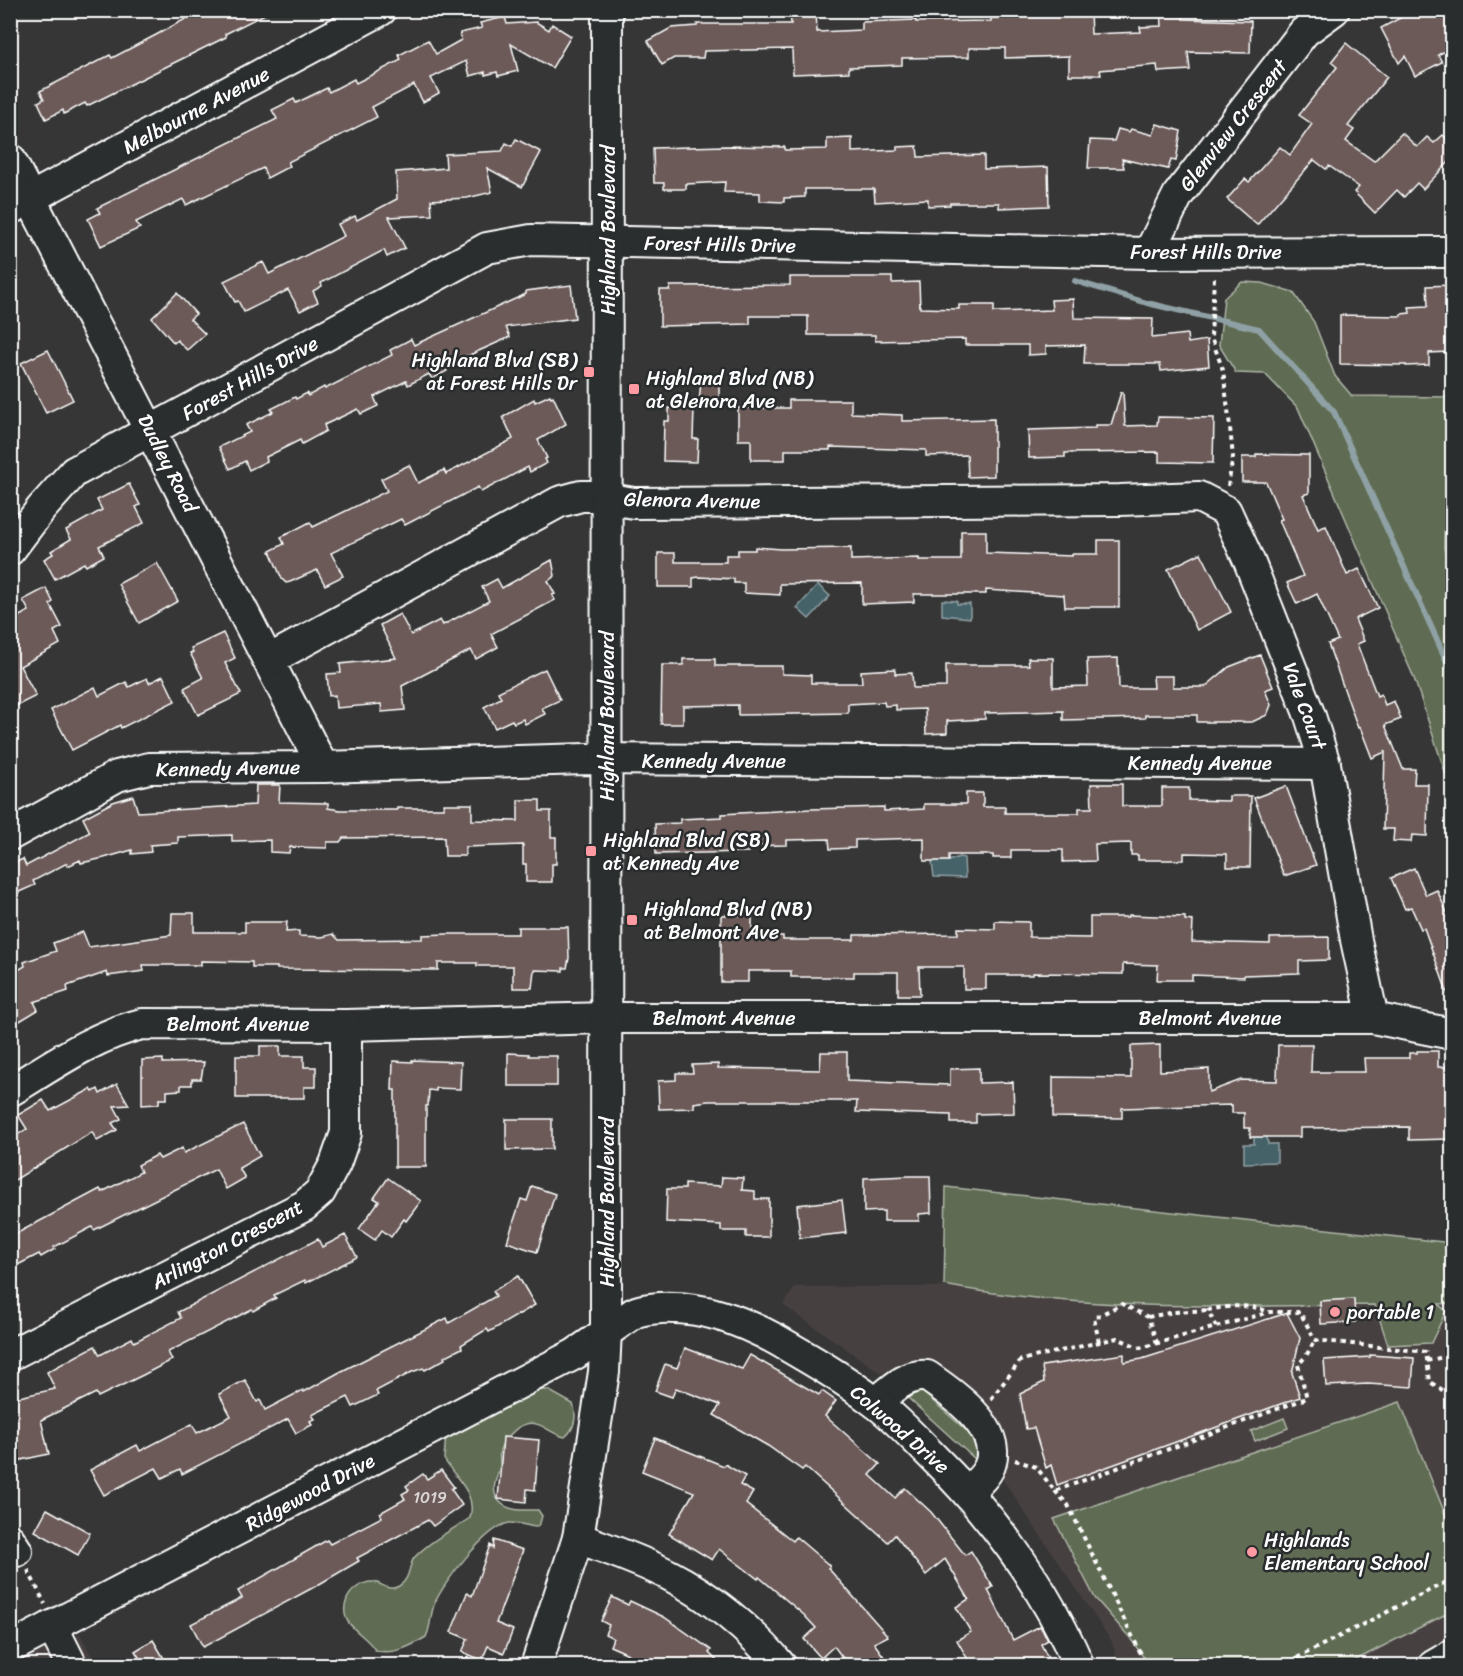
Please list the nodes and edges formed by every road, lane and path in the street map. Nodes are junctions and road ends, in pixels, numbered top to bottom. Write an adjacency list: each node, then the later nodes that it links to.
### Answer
1 (381, 10): 5 (street, Melbourne Avenue)
2 (607, 10): 6 (street, Highland Boulevard)
3 (1335, 10): 8 (street, Glenview Crescent)
4 (10, 159): 5 (street, Dudley Road)
5 (20, 204): 10 (street, Dudley Road)
6 (608, 241): 8 (street, Forest Hills Drive); 10 (street, Forest Hills Drive); 11 (street, Highland Boulevard)
7 (1452, 252): 8 (street, Forest Hills Drive)
8 (1149, 253)
9 (1214, 287): 12 (path)
10 (152, 432): 13 (street, Forest Hills Drive); 14 (street, Dudley Road)
11 (608, 498): 12 (street, Glenora Avenue); 14 (street, Glenora Avenue); 15 (street, Highland Boulevard)
12 (1226, 511): 16 (street, Vale Court)
13 (10, 550)
14 (269, 660): 17 (street, Dudley Road)
15 (606, 759): 16 (street, Kennedy Avenue); 17 (street, Kennedy Avenue); 19 (street, Highland Boulevard)
16 (1325, 764): 20 (street, Vale Court)
17 (323, 767): 18 (street, Kennedy Avenue)
18 (10, 835)
19 (607, 1018): 20 (street, Belmont Avenue); 21 (street, Belmont Avenue); 28 (street, Highland Boulevard)
20 (1373, 1018): 22 (street, Belmont Avenue)
21 (346, 1025): 23 (street, Belmont Avenue); 33 (street, Arlington Crescent)
22 (1452, 1034)
23 (10, 1091)
24 (1208, 1310): 25 (path); 26 (path); 27 (path)
25 (1270, 1312): 27 (path); 29 (path)
26 (1148, 1317): 30 (path); 31 (path)
27 (1216, 1327): 31 (path)
28 (606, 1330): 36 (street, Colwood Drive); 41 (street, Highland Boulevard); 43 (street, Ridgewood Drive)
29 (1314, 1340): 34 (path); 39 (path)
30 (1099, 1342): 31 (path); 37 (path)
31 (1157, 1343)
32 (1452, 1346): 34 (path)
33 (10, 1355)
34 (1427, 1361): 35 (path)
35 (1452, 1391)
36 (876, 1403): 40 (street, Colwood Drive); 40 (street)
37 (986, 1404)
38 (1008, 1458): 39 (path)
39 (1055, 1491): 50 (path)
40 (969, 1492): 49 (street, Colwood Drive)
41 (578, 1538): 47 (street, Highland Boulevard); 48 (street)
42 (1452, 1590): 51 (path)
43 (52, 1626): 44 (street, Ridgewood Drive); 46 (street)
44 (10, 1648)
45 (1452, 1655): 52 (street)
46 (72, 1665)
47 (536, 1665)
48 (781, 1665)
49 (1079, 1665)
50 (1148, 1665)
51 (1281, 1665)
52 (1433, 1665)

